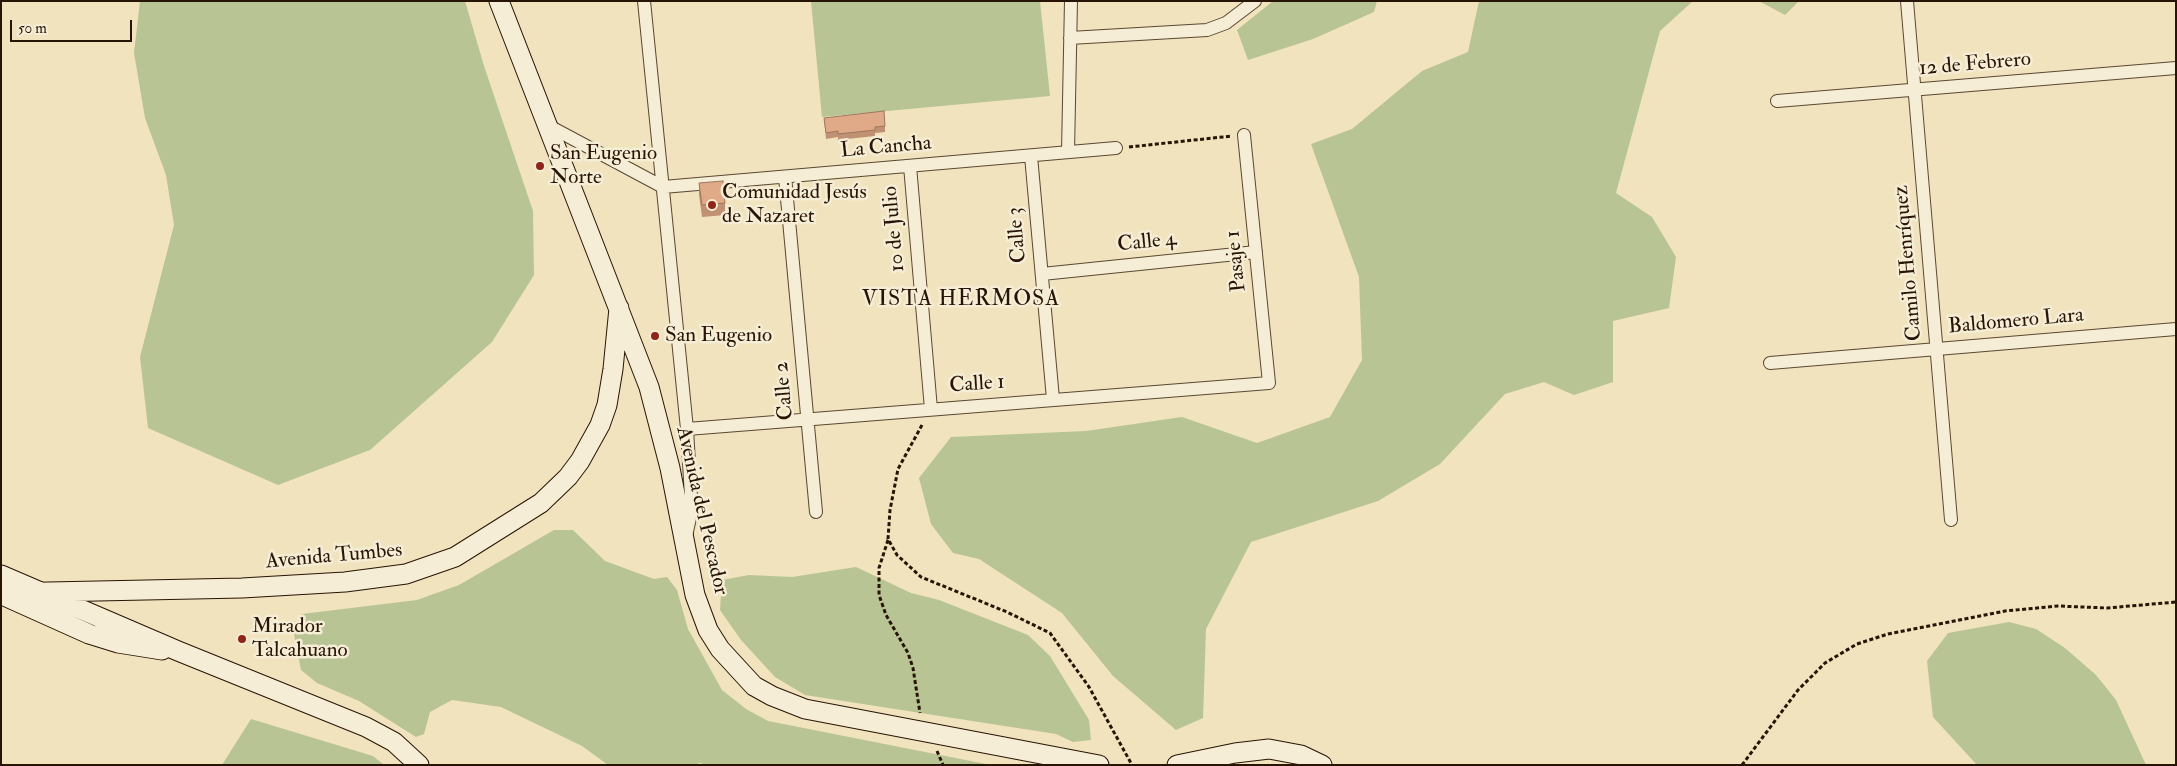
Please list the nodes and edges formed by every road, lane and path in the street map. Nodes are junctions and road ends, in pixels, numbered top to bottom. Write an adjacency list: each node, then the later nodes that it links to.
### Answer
1 (499, 1): 10 (main road, Avenida del Pescador)
2 (644, 1): 17 (street)
3 (1071, 1): 6 (street)
4 (1255, 1): 6 (street)
5 (1907, 1): 8 (street, Camilo Henríquez)
6 (1070, 38): 13 (street)
7 (2176, 68): 8 (street, 12 de Febrero)
8 (1914, 90): 9 (street, 12 de Febrero); 22 (street, Camilo Henríquez)
9 (1777, 101)
10 (547, 124): 17 (street); 20 (main road, Avenida del Pescador)
11 (1244, 135): 12 (path); 18 (street, Pasaje 1)
12 (1116, 148): 13 (street, La Cancha)
13 (1068, 152): 14 (street, La Cancha)
14 (1031, 156): 15 (street, La Cancha); 19 (street, Calle 3)
15 (910, 166): 16 (street, La Cancha); 26 (street, 10 de Julio)
16 (785, 177): 17 (street, La Cancha); 27 (street, Calle 2)
17 (663, 187): 28 (street)
18 (1256, 252): 19 (street, Calle 4); 24 (street, Pasaje 1)
19 (1042, 274): 25 (street, Calle 3)
20 (619, 305): 32 (main road, Avenida del Pescador); 34 (main road, Avenida Tumbes)
21 (2176, 329): 22 (street, Baldomero Lara)
22 (1936, 348): 23 (street, Baldomero Lara); 30 (street, Camilo Henríquez)
23 (1770, 363)
24 (1269, 383): 25 (street, Calle 1)
25 (1053, 399): 26 (street, Calle 1)
26 (931, 409): 27 (street, Calle 1); 31 (path)
27 (807, 418): 28 (street, Calle 1); 29 (street, Calle 2)
28 (687, 428): 32 (street)
29 (816, 512)
30 (1951, 520)
31 (888, 539): 38 (path); 42 (path)
32 (684, 545): 38 (main road, Avenida del Pescador)
33 (1, 575): 34 (main road, Avenida Tumbes)
34 (41, 592): 35 (main road, Avenida Tumbes); 37 (main road, Avenida Tumbes)
35 (1, 594): 37 (main road, Avenida Tumbes)
36 (2176, 602): 45 (path)
37 (178, 651): 39 (main road, Avenida Tumbes)
38 (926, 732): 40 (path); 41 (main road, Avenida del Pescador)
39 (419, 765)
40 (943, 765)
41 (1099, 765)
42 (1132, 765)
43 (1177, 765): 44 (main road)
44 (1322, 765)
45 (1742, 765)

